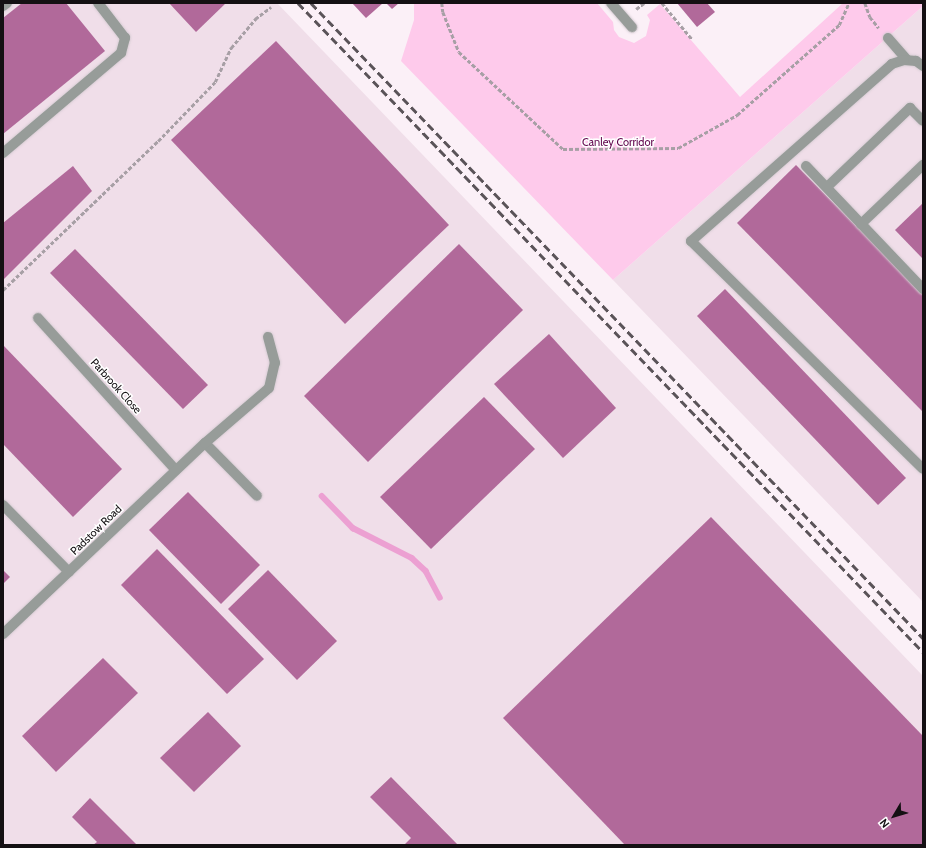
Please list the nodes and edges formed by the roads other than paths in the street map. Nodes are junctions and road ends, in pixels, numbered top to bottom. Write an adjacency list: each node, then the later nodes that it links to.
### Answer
1 (7, 3): 4 (street)
2 (98, 3): 10 (street)
3 (612, 3): 5 (street)
4 (3, 6)
5 (632, 27)
6 (888, 38): 7 (street)
7 (906, 60): 8 (street); 19 (street)
8 (923, 66)
9 (923, 121): 13 (street)
10 (3, 153)
11 (923, 164): 14 (street)
12 (806, 166): 13 (street)
13 (827, 187): 14 (street)
14 (861, 224): 15 (street)
15 (923, 289)
16 (38, 318): 20 (street, Parbrook Close)
17 (268, 337): 18 (street, Padstow Road)
18 (205, 443): 20 (street, Padstow Road); 21 (street)
19 (923, 469)
20 (176, 470): 23 (street, Padstow Road)
21 (257, 496)
22 (3, 505): 23 (street)
23 (69, 572): 24 (street, Padstow Road)
24 (3, 634)

